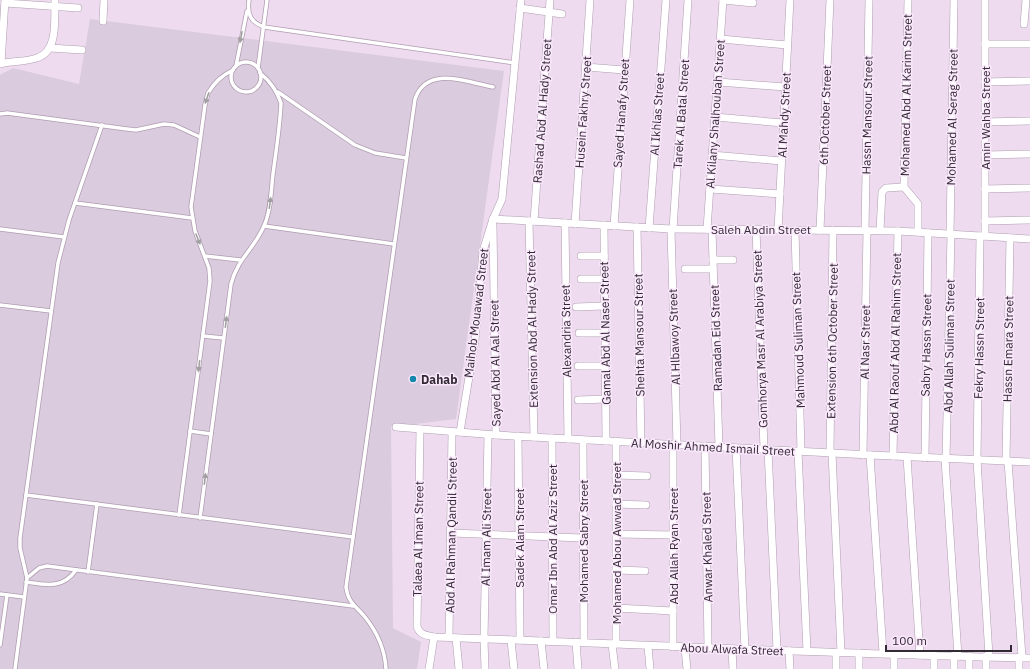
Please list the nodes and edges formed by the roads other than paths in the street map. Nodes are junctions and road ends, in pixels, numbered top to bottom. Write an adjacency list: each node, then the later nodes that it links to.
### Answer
1 (104, 0): 26 (street)
2 (249, 0): 22 (lane)
3 (267, 0): 28 (lane)
4 (521, 0): 23 (street, Maihob Mouawad Street)
5 (550, 0): 24 (street, Rashad Abd Al Hady Street)
6 (590, 0): 38 (street, Husein Fakhry Street)
7 (630, 0): 41 (street, Sayed Hanafy Street)
8 (666, 0): 79 (street, Al Ikhlas Street)
9 (688, 0): 80 (street, Tarek Al Batal Street)
10 (723, 0): 20 (street); 29 (street, Al Kilany Shalhoubah Street)
11 (790, 0): 32 (street, Al Mahdy Street)
12 (830, 0): 85 (street, 6th October Street)
13 (869, 0): 87 (street, Hassn Mansour Street)
14 (908, 0): 61 (street, Mohamed Abd Al Karim Street)
15 (954, 0): 92 (street, Mohamed Al Serag Street)
16 (985, 0): 30 (street, Amin Wahba Street)
17 (1026, 0): 27 (street)
18 (5, 1): 19 (street); 35 (street)
19 (55, 3): 21 (street); 33 (street)
20 (753, 3)
21 (78, 8)
22 (248, 8): 28 (lane); 37 (lane, one-way to 37)
23 (520, 8): 24 (street); 36 (street, Maihob Mouawad Street)
24 (549, 12): 25 (street); 70 (street, Rashad Abd Al Hady Street)
25 (562, 14)
26 (103, 21)
27 (1024, 24)
28 (264, 27): 36 (lane); 39 (lane)
29 (721, 39): 32 (street); 44 (street, Al Kilany Shalhoubah Street)
30 (985, 44): 31 (street); 45 (street, Amin Wahba Street)
31 (1030, 44)
32 (787, 45): 47 (street, Al Mahdy Street)
33 (50, 48): 34 (street); 35 (street)
34 (82, 50)
35 (1, 63)
36 (515, 63): 68 (street, Maihob Mouawad Street)
37 (236, 66): 39 (lane); 40 (lane)
38 (586, 67): 41 (street); 73 (street, Husein Fakhry Street)
39 (258, 68): 42 (lane)
40 (233, 70): 42 (lane); 55 (lane, one-way to 55)
41 (624, 70): 76 (street, Sayed Hanafy Street)
42 (260, 73): 48 (lane)
43 (1030, 81): 45 (street)
44 (718, 82): 47 (street); 50 (street, Al Kilany Shalhoubah Street)
45 (984, 82): 52 (street, Amin Wahba Street)
46 (494, 87): 59 (lane)
47 (785, 88): 53 (street, Al Mahdy Street)
48 (277, 91): 59 (lane); 75 (lane, one-way to 48)
49 (0, 114): 54 (lane)
50 (715, 117): 53 (street); 57 (street, Al Kilany Shalhoubah Street)
51 (1030, 121): 52 (street)
52 (985, 122): 58 (street, Amin Wahba Street)
53 (783, 123): 60 (street, Al Mahdy Street)
54 (102, 125): 55 (lane); 66 (lane)
55 (200, 137): 67 (lane)
56 (1030, 154): 58 (street)
57 (712, 155): 60 (street); 63 (street, Al Kilany Shalhoubah Street)
58 (985, 155): 64 (street, Amin Wahba Street)
59 (406, 158): 97 (lane)
60 (781, 161): 65 (street, Al Mahdy Street)
61 (904, 187): 88 (street); 90 (street, Mohamed Abd Al Karim Street)
62 (1030, 188): 64 (street)
63 (710, 189): 65 (street); 81 (street, Al Kilany Shalhoubah Street)
64 (985, 189): 71 (street, Amin Wahba Street)
65 (780, 194): 83 (street, Al Mahdy Street)
66 (75, 203): 67 (lane); 94 (lane)
67 (192, 218): 98 (lane, one-way to 98)
68 (493, 219): 70 (street, Saleh Abdin Street); 123 (street, Maihob Mouawad Street); 126 (street, Sayed Abd Al Aal Street)
69 (1030, 220): 71 (street)
70 (531, 221): 72 (street, Saleh Abdin Street); 128 (street, Extension Abd Al Hady Street)
71 (985, 221): 93 (street, Amin Wahba Street)
72 (565, 223): 73 (street, Saleh Abdin Street); 130 (street, Alexandria Street)
73 (575, 224): 74 (street, Saleh Abdin Street)
74 (604, 225): 76 (street, Saleh Abdin Street); 100 (street, Gamal Abd Al Naser Street)
75 (264, 226): 97 (lane); 101 (lane)
76 (614, 226): 77 (street, Saleh Abdin Street)
77 (637, 227): 79 (street, Saleh Abdin Street); 134 (street, Shehta Mansour Street)
78 (0, 228): 94 (lane)
79 (649, 228): 80 (street, Saleh Abdin Street)
80 (672, 229): 81 (street, Saleh Abdin Street); 135 (street, Al Hlbawoy Street)
81 (710, 229): 82 (street, Saleh Abdin Street); 102 (street, Ramadan Eid Street)
82 (756, 229): 83 (street, Saleh Abdin Street); 139 (street, Gomhorya Masr Al Arabiya Street)
83 (778, 230): 84 (street, Saleh Abdin Street)
84 (795, 230): 85 (street, Saleh Abdin Street); 140 (street, Mahmoud Suliman Street)
85 (820, 230): 86 (street, Saleh Abdin Street)
86 (833, 230): 87 (street, Saleh Abdin Street); 141 (street, Extension 6th October Street)
87 (866, 230): 88 (street, Saleh Abdin Street); 142 (street, Al Nasr Street)
88 (880, 230): 89 (street, Saleh Abdin Street)
89 (898, 231): 90 (street, Saleh Abdin Street); 143 (street, Abd Al Raouf Abd Al Rahim Street)
90 (918, 232): 91 (street, Saleh Abdin Street)
91 (928, 233): 92 (street, Saleh Abdin Street); 145 (street, Sabry Hassn Street)
92 (950, 234): 93 (street, Saleh Abdin Street); 146 (street, Abd Allah Suliman Street)
93 (982, 236): 95 (street, Saleh Abdin Street); 147 (street, Fekry Hassn Street)
94 (64, 237): 111 (lane)
95 (1010, 238): 96 (street, Saleh Abdin Street); 148 (street, Hassn Emara Street)
96 (1030, 239)
97 (394, 244): 163 (lane)
98 (205, 256): 101 (lane); 114 (lane)
99 (581, 256): 100 (street)
100 (604, 256): 107 (street, Gamal Abd Al Naser Street)
101 (240, 260): 115 (lane, one-way to 101)
102 (713, 260): 103 (street); 105 (street, Ramadan Eid Street)
103 (733, 260)
104 (685, 269): 105 (street)
105 (713, 269): 137 (street, Ramadan Eid Street)
106 (581, 279): 107 (street)
107 (604, 279): 109 (street, Gamal Abd Al Naser Street)
108 (0, 305): 111 (lane)
109 (604, 306): 110 (street); 113 (street, Gamal Abd Al Naser Street)
110 (576, 307)
111 (51, 311): 152 (lane)
112 (579, 333): 113 (street)
113 (605, 333): 117 (street, Gamal Abd Al Naser Street)
114 (203, 336): 115 (lane); 122 (lane, one-way to 122)
115 (223, 338): 124 (lane)
116 (578, 366): 117 (street)
117 (605, 366): 118 (street, Gamal Abd Al Naser Street)
118 (606, 399): 119 (street); 132 (street, Gamal Abd Al Naser Street)
119 (578, 400)
120 (396, 427): 121 (street, Al Moshir Ahmed Ismail Street)
121 (420, 429): 123 (street, Al Moshir Ahmed Ismail Street); 178 (street, Talaea Al Iman Street)
122 (190, 431): 124 (lane); 156 (lane)
123 (456, 432): 125 (street, Al Moshir Ahmed Ismail Street); 158 (street, Abd Al Rahman Qandil Street)
124 (211, 434): 157 (lane, one-way to 124)
125 (488, 435): 126 (street, Al Moshir Ahmed Ismail Street); 160 (street, Al Imam Ali Street)
126 (496, 435): 127 (street, Al Moshir Ahmed Ismail Street)
127 (518, 436): 128 (street, Al Moshir Ahmed Ismail Street); 162 (street, Sadek Alam Street)
128 (534, 437): 129 (street, Al Moshir Ahmed Ismail Street)
129 (552, 438): 130 (street, Al Moshir Ahmed Ismail Street); 164 (street, Omar Ibn Abd Al Aziz Street)
130 (568, 439): 131 (street, Al Moshir Ahmed Ismail Street)
131 (583, 440): 132 (street, Al Moshir Ahmed Ismail Street); 165 (street, Mohamed Sabry Street)
132 (606, 441): 133 (street, Al Moshir Ahmed Ismail Street)
133 (616, 441): 134 (street, Al Moshir Ahmed Ismail Street); 150 (street, Mohamed Abou Awwad Street)
134 (641, 443): 135 (street, Al Moshir Ahmed Ismail Street)
135 (675, 444): 136 (street, Al Moshir Ahmed Ismail Street); 161 (street, Abd Allah Ryan Street)
136 (705, 446): 137 (street, Al Moshir Ahmed Ismail Street); 192 (street, Anwar Khaled Street)
137 (719, 447): 138 (street, Al Moshir Ahmed Ismail Street)
138 (736, 448): 139 (street, Al Moshir Ahmed Ismail Street); 194 (street)
139 (766, 449): 140 (street, Al Moshir Ahmed Ismail Street); 195 (street, Gomhorya Masr Al Arabiya Street)
140 (800, 451): 141 (street, Al Moshir Ahmed Ismail Street); 197 (street, Mahmoud Suliman Street)
141 (831, 453): 142 (street, Al Moshir Ahmed Ismail Street); 198 (street, Extension 6th October Street)
142 (866, 455): 143 (street, Al Moshir Ahmed Ismail Street); 200 (street, Al Nasr Street)
143 (893, 456): 144 (street, Al Moshir Ahmed Ismail Street)
144 (906, 457): 145 (street, Al Moshir Ahmed Ismail Street); 202 (street)
145 (925, 458): 146 (street, Al Moshir Ahmed Ismail Street)
146 (946, 459): 147 (street, Al Moshir Ahmed Ismail Street); 204 (street, Abd Allah Suliman Street)
147 (977, 460): 148 (street, Al Moshir Ahmed Ismail Street); 206 (street, Fekry Hassn Street)
148 (1007, 461): 149 (street, Al Moshir Ahmed Ismail Street); 207 (street, Hassn Emara Street)
149 (1030, 462)
150 (616, 475): 151 (street); 154 (street, Mohamed Abou Awwad Street)
151 (647, 476)
152 (26, 496): 153 (lane); 170 (lane)
153 (98, 504): 156 (lane); 169 (lane)
154 (616, 504): 155 (street); 159 (street, Mohamed Abou Awwad Street)
155 (646, 505)
156 (179, 515): 157 (lane)
157 (200, 518): 163 (lane)
158 (451, 533): 160 (street); 179 (street, Abd Al Rahman Qandil Street)
159 (617, 534): 161 (street); 167 (street, Mohamed Abou Awwad Street)
160 (486, 535): 162 (street); 180 (street, Al Imam Ali Street)
161 (674, 535): 177 (street, Abd Allah Ryan Street)
162 (519, 536): 164 (street); 182 (street, Sadek Alam Street)
163 (353, 537): 175 (lane)
164 (552, 538): 165 (street); 184 (street, Omar Ibn Abd Al Aziz Street)
165 (583, 538): 186 (street, Mohamed Sabry Street)
166 (76, 570): 169 (lane); 170 (lane); 171 (lane)
167 (616, 570): 168 (street); 176 (street, Mohamed Abou Awwad Street)
168 (645, 571)
169 (88, 572): 175 (lane)
170 (27, 578): 171 (lane)
171 (26, 582): 174 (lane)
172 (0, 594): 173 (lane)
173 (7, 595): 174 (lane); 188 (lane)
174 (24, 597): 208 (lane)
175 (353, 606): 209 (lane)
176 (616, 608): 177 (street); 187 (street, Mohamed Abou Awwad Street)
177 (673, 611): 190 (street, Abd Allah Ryan Street)
178 (434, 637): 179 (street, Abou Alwafa Street); 210 (street)
179 (452, 638): 180 (street, Abou Alwafa Street); 211 (street, Abd Al Rahman Qandil Street)
180 (484, 639): 181 (street, Abou Alwafa Street); 212 (street, Al Imam Ali Street)
181 (511, 640): 182 (street, Abou Alwafa Street); 213 (street)
182 (520, 640): 183 (street, Abou Alwafa Street)
183 (541, 640): 184 (street, Abou Alwafa Street); 214 (street)
184 (553, 641): 185 (street, Abou Alwafa Street)
185 (576, 642): 186 (street, Abou Alwafa Street); 215 (street)
186 (584, 642): 187 (street, Abou Alwafa Street)
187 (614, 644): 189 (street, Abou Alwafa Street); 216 (street, Mohamed Abou Awwad Street)
188 (0, 645)
189 (648, 646): 190 (street, Abou Alwafa Street); 217 (street)
190 (673, 647): 191 (street, Abou Alwafa Street)
191 (685, 648): 192 (street, Abou Alwafa Street); 218 (street)
192 (708, 648): 193 (street, Abou Alwafa Street)
193 (732, 649): 194 (street, Abou Alwafa Street); 219 (street)
194 (744, 649): 195 (street, Abou Alwafa Street)
195 (777, 650): 196 (street, Abou Alwafa Street)
196 (789, 651): 197 (street, Abou Alwafa Street); 220 (street)
197 (807, 651): 198 (street, Abou Alwafa Street)
198 (839, 652): 199 (street, Abou Alwafa Street); 221 (street, Extension 6th October Street)
199 (859, 653): 200 (street, Abou Alwafa Street); 222 (street)
200 (883, 653): 201 (street, Abou Alwafa Street)
201 (894, 654): 202 (street, Abou Alwafa Street); 223 (street)
202 (920, 654): 203 (street, Abou Alwafa Street)
203 (934, 655): 204 (street, Abou Alwafa Street); 224 (street)
204 (956, 656): 205 (street, Abou Alwafa Street); 225 (street, Abd Allah Suliman Street)
205 (969, 656): 206 (street, Abou Alwafa Street); 226 (street)
206 (988, 656): 207 (street, Abou Alwafa Street); 227 (street, Fekry Hassn Street)
207 (1024, 657): 228 (street, Hassn Emara Street)
208 (15, 669)
209 (386, 669)
210 (429, 669)
211 (459, 669)
212 (485, 669)
213 (514, 669)
214 (544, 669)
215 (578, 669)
216 (614, 669)
217 (650, 669)
218 (687, 669)
219 (733, 669)
220 (790, 669)
221 (836, 669)
222 (859, 669)
223 (894, 669)
224 (934, 669)
225 (954, 669)
226 (969, 669)
227 (986, 669)
228 (1019, 669)

